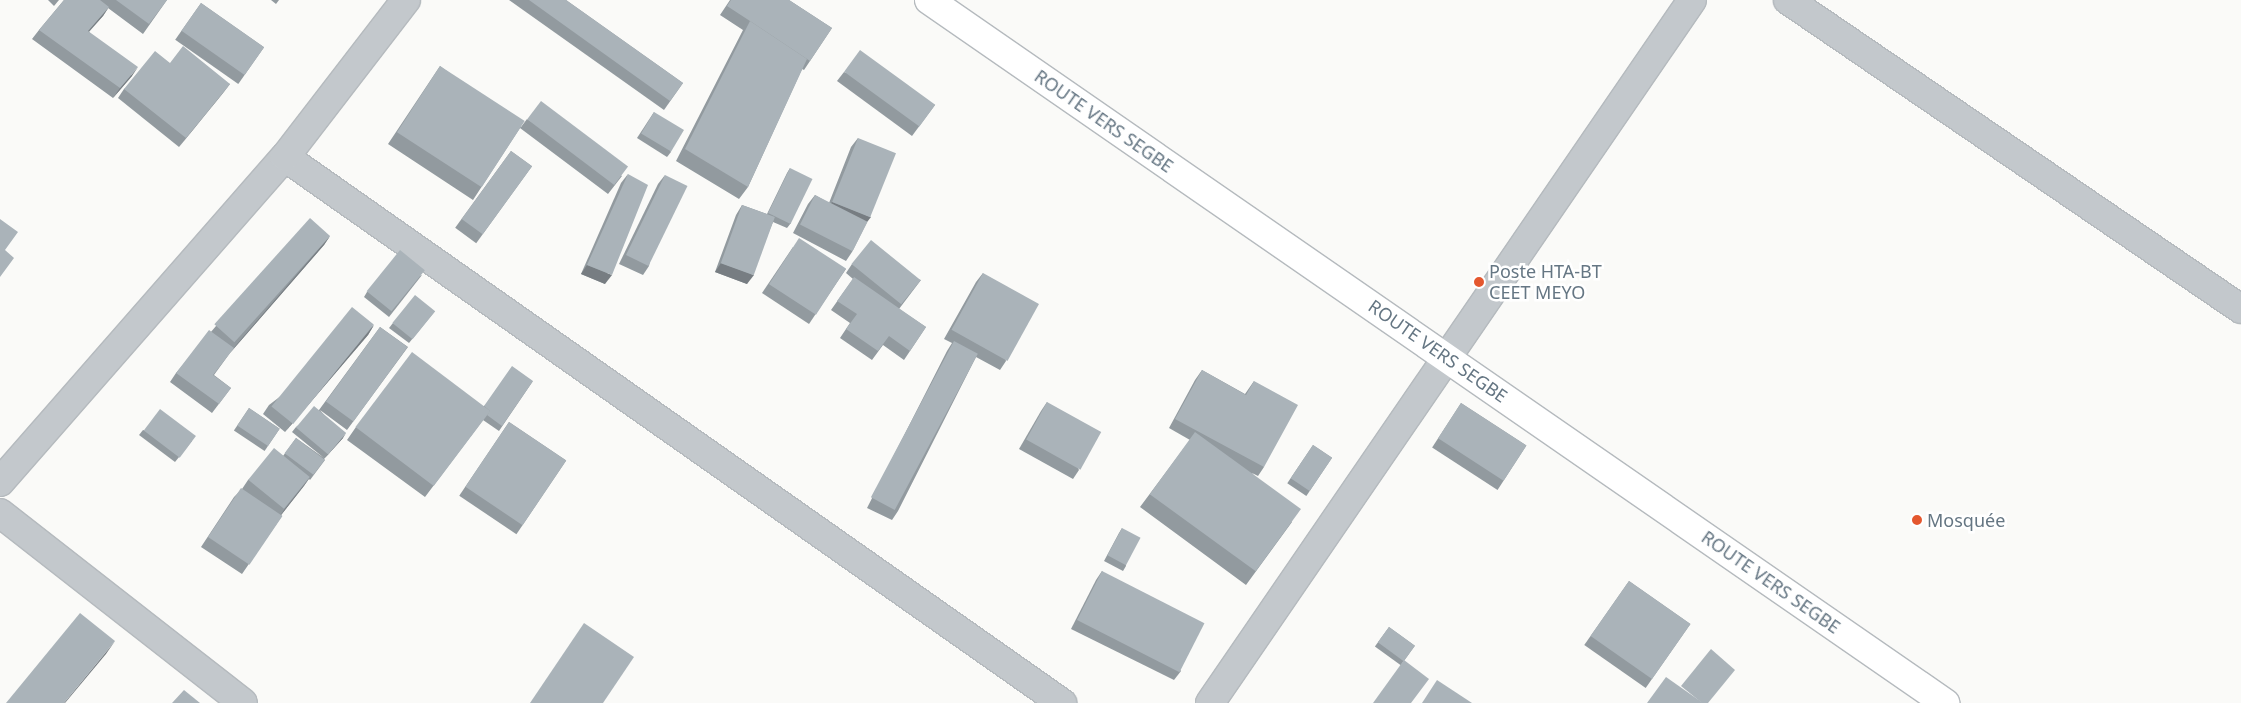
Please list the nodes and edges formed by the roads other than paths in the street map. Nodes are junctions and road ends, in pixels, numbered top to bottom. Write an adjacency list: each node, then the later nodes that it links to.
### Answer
1 (406, 0): 5 (street)
2 (929, 0): 7 (main road, ROUTE VERS SEGBE)
3 (1692, 0): 7 (street)
4 (1788, 0): 6 (street)
5 (285, 157): 8 (street); 11 (street)
6 (2241, 309)
7 (1447, 357): 12 (street); 13 (main road, ROUTE VERS SEGBE)
8 (0, 482)
9 (0, 513): 10 (street)
10 (243, 703)
11 (1062, 703)
12 (1210, 703)
13 (1945, 703)

